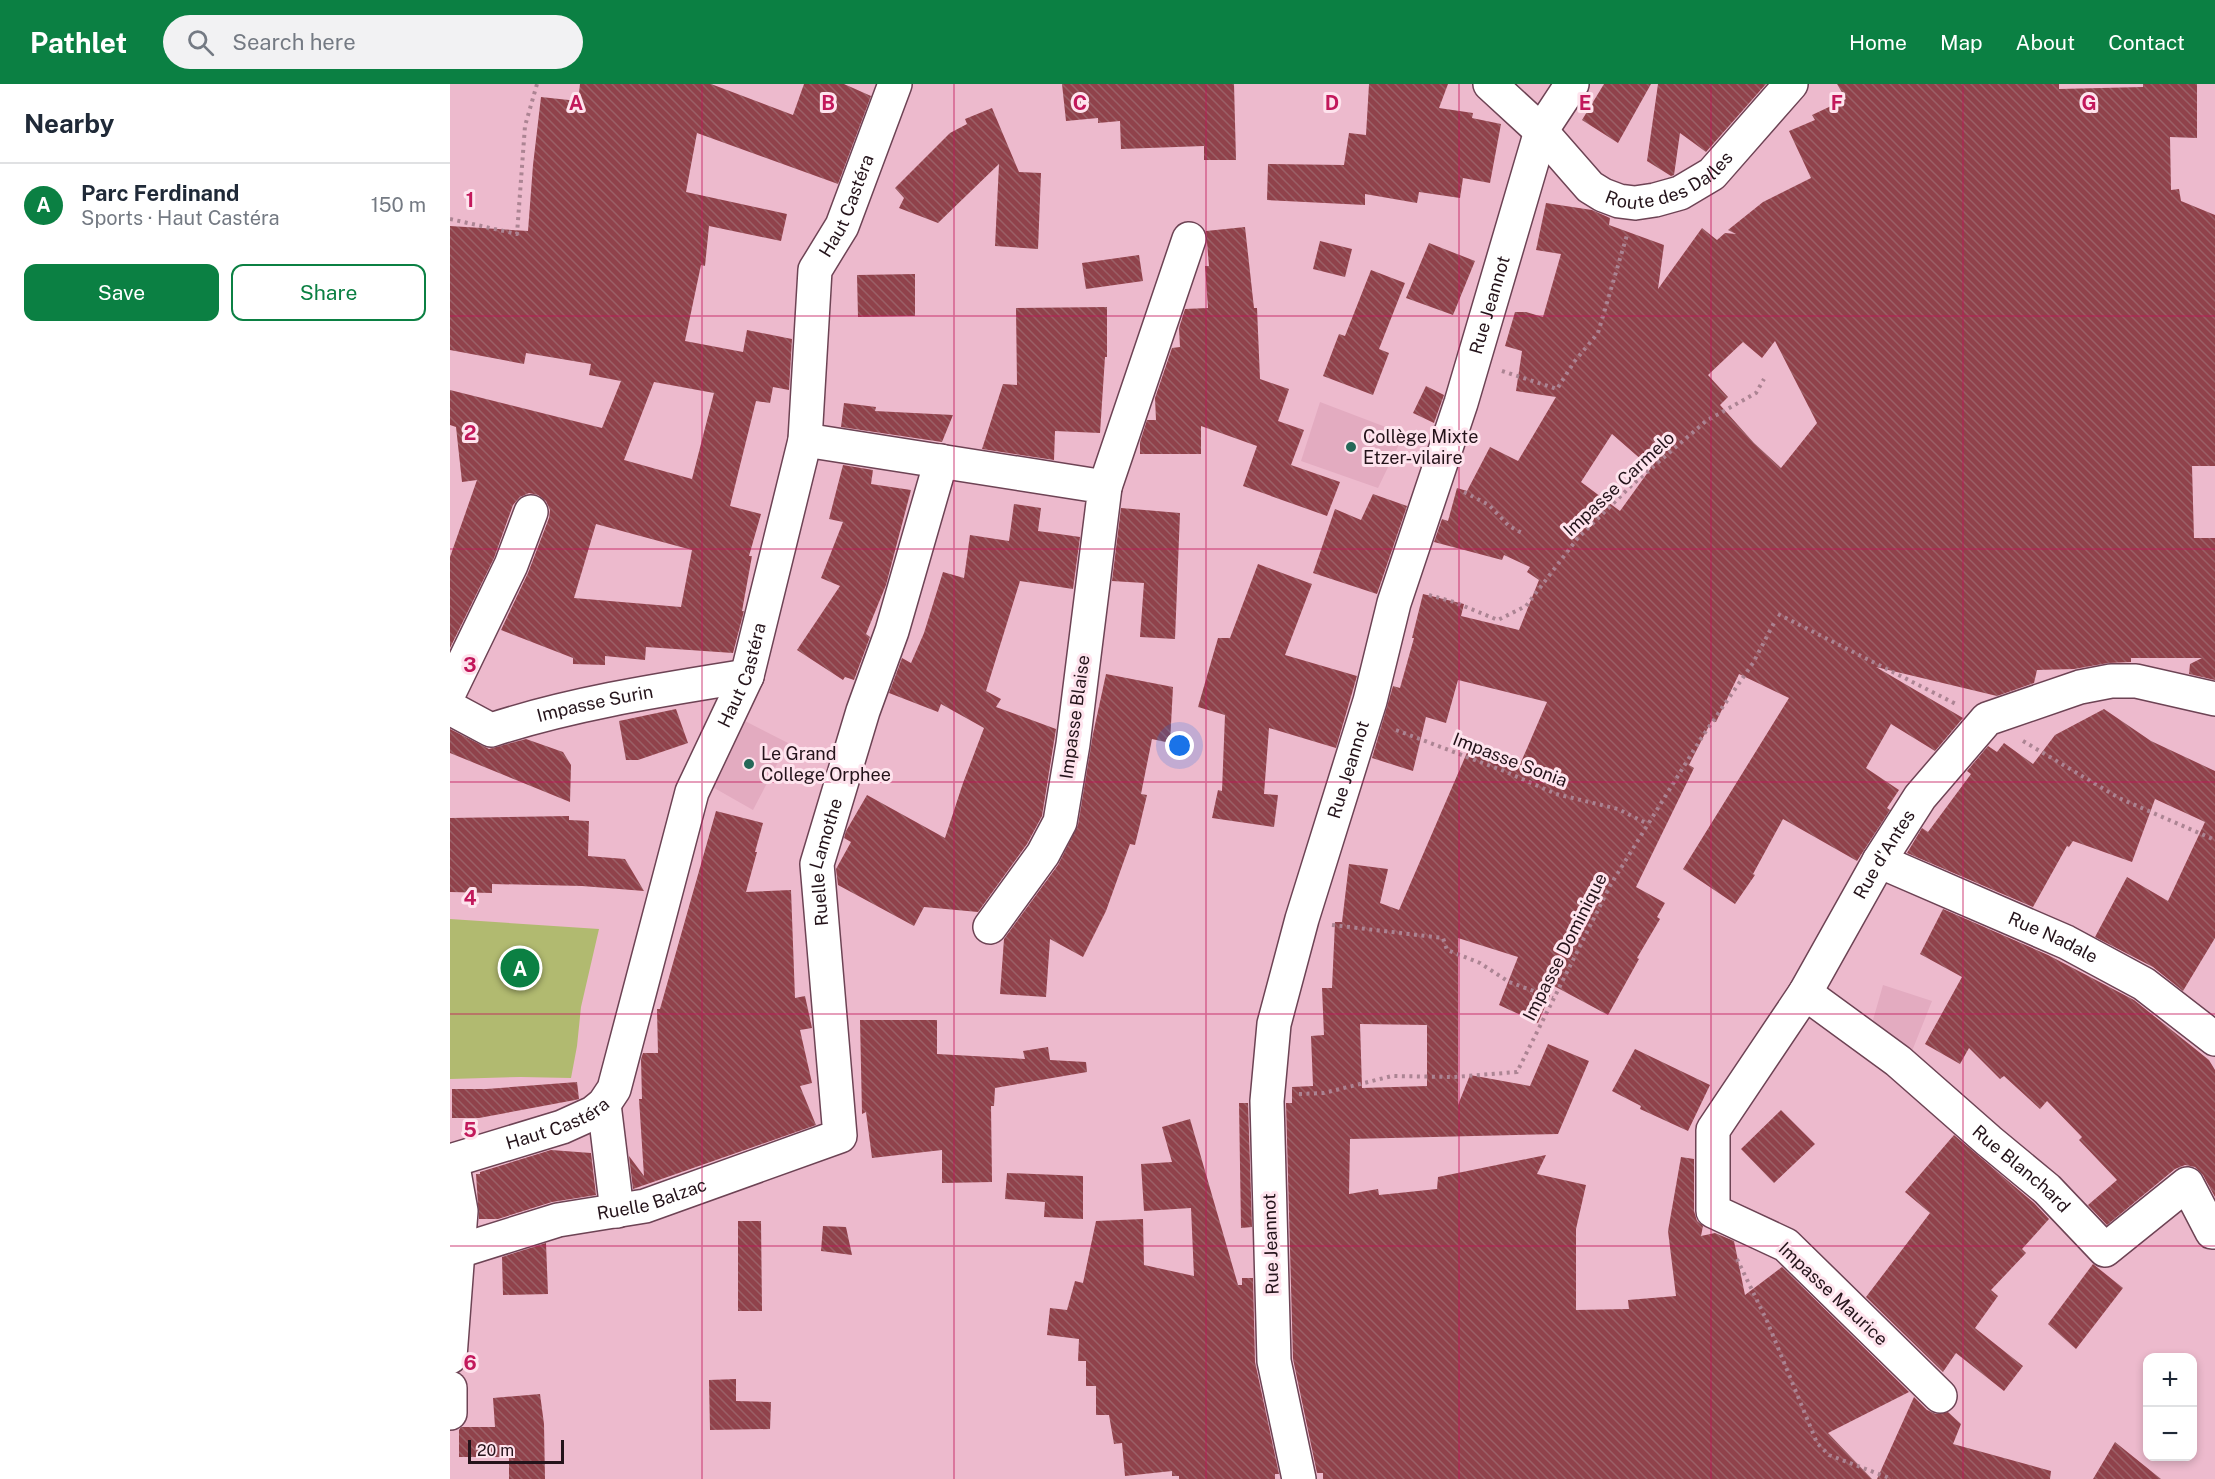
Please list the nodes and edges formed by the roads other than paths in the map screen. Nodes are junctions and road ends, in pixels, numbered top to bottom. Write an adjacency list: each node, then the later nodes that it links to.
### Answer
1 (895, 84): 7 (street, Haut Castéra)
2 (1490, 84): 5 (street, Route des Dalles)
3 (1572, 84): 5 (street, Rue Jeannot)
4 (1791, 84): 5 (street, Route des Dalles)
5 (1540, 131): 30 (street, Rue Jeannot)
6 (1189, 239): 9 (street, Impasse Blaise)
7 (805, 441): 8 (street); 11 (street, Haut Castéra)
8 (941, 461): 9 (street); 20 (street, Ruelle Lamothe)
9 (1104, 487): 16 (street, Impasse Blaise)
10 (531, 512): 12 (street)
11 (747, 676): 14 (street, Impasse Surin); 19 (street, Haut Castéra)
12 (450, 691)
13 (2215, 699): 15 (street, Rue d'Antes)
14 (450, 708)
15 (1879, 861): 17 (street, Rue d'Antes); 18 (street, Rue Nadale)
16 (990, 927)
17 (1805, 993): 23 (street, Rue d'Antes); 24 (street, Rue Blanchard)
18 (2215, 1039)
19 (604, 1104): 21 (street, Haut Castéra); 22 (street)
20 (840, 1136): 22 (street, Ruelle Balzac)
21 (451, 1161): 25 (street)
22 (617, 1211): 25 (street, Ruelle Balzac)
23 (1713, 1211): 28 (street, Impasse Maurice)
24 (2215, 1232)
25 (459, 1251): 26 (street)
26 (450, 1357)
27 (450, 1388): 29 (street)
28 (1940, 1396)
29 (450, 1413)
30 (1299, 1479)

